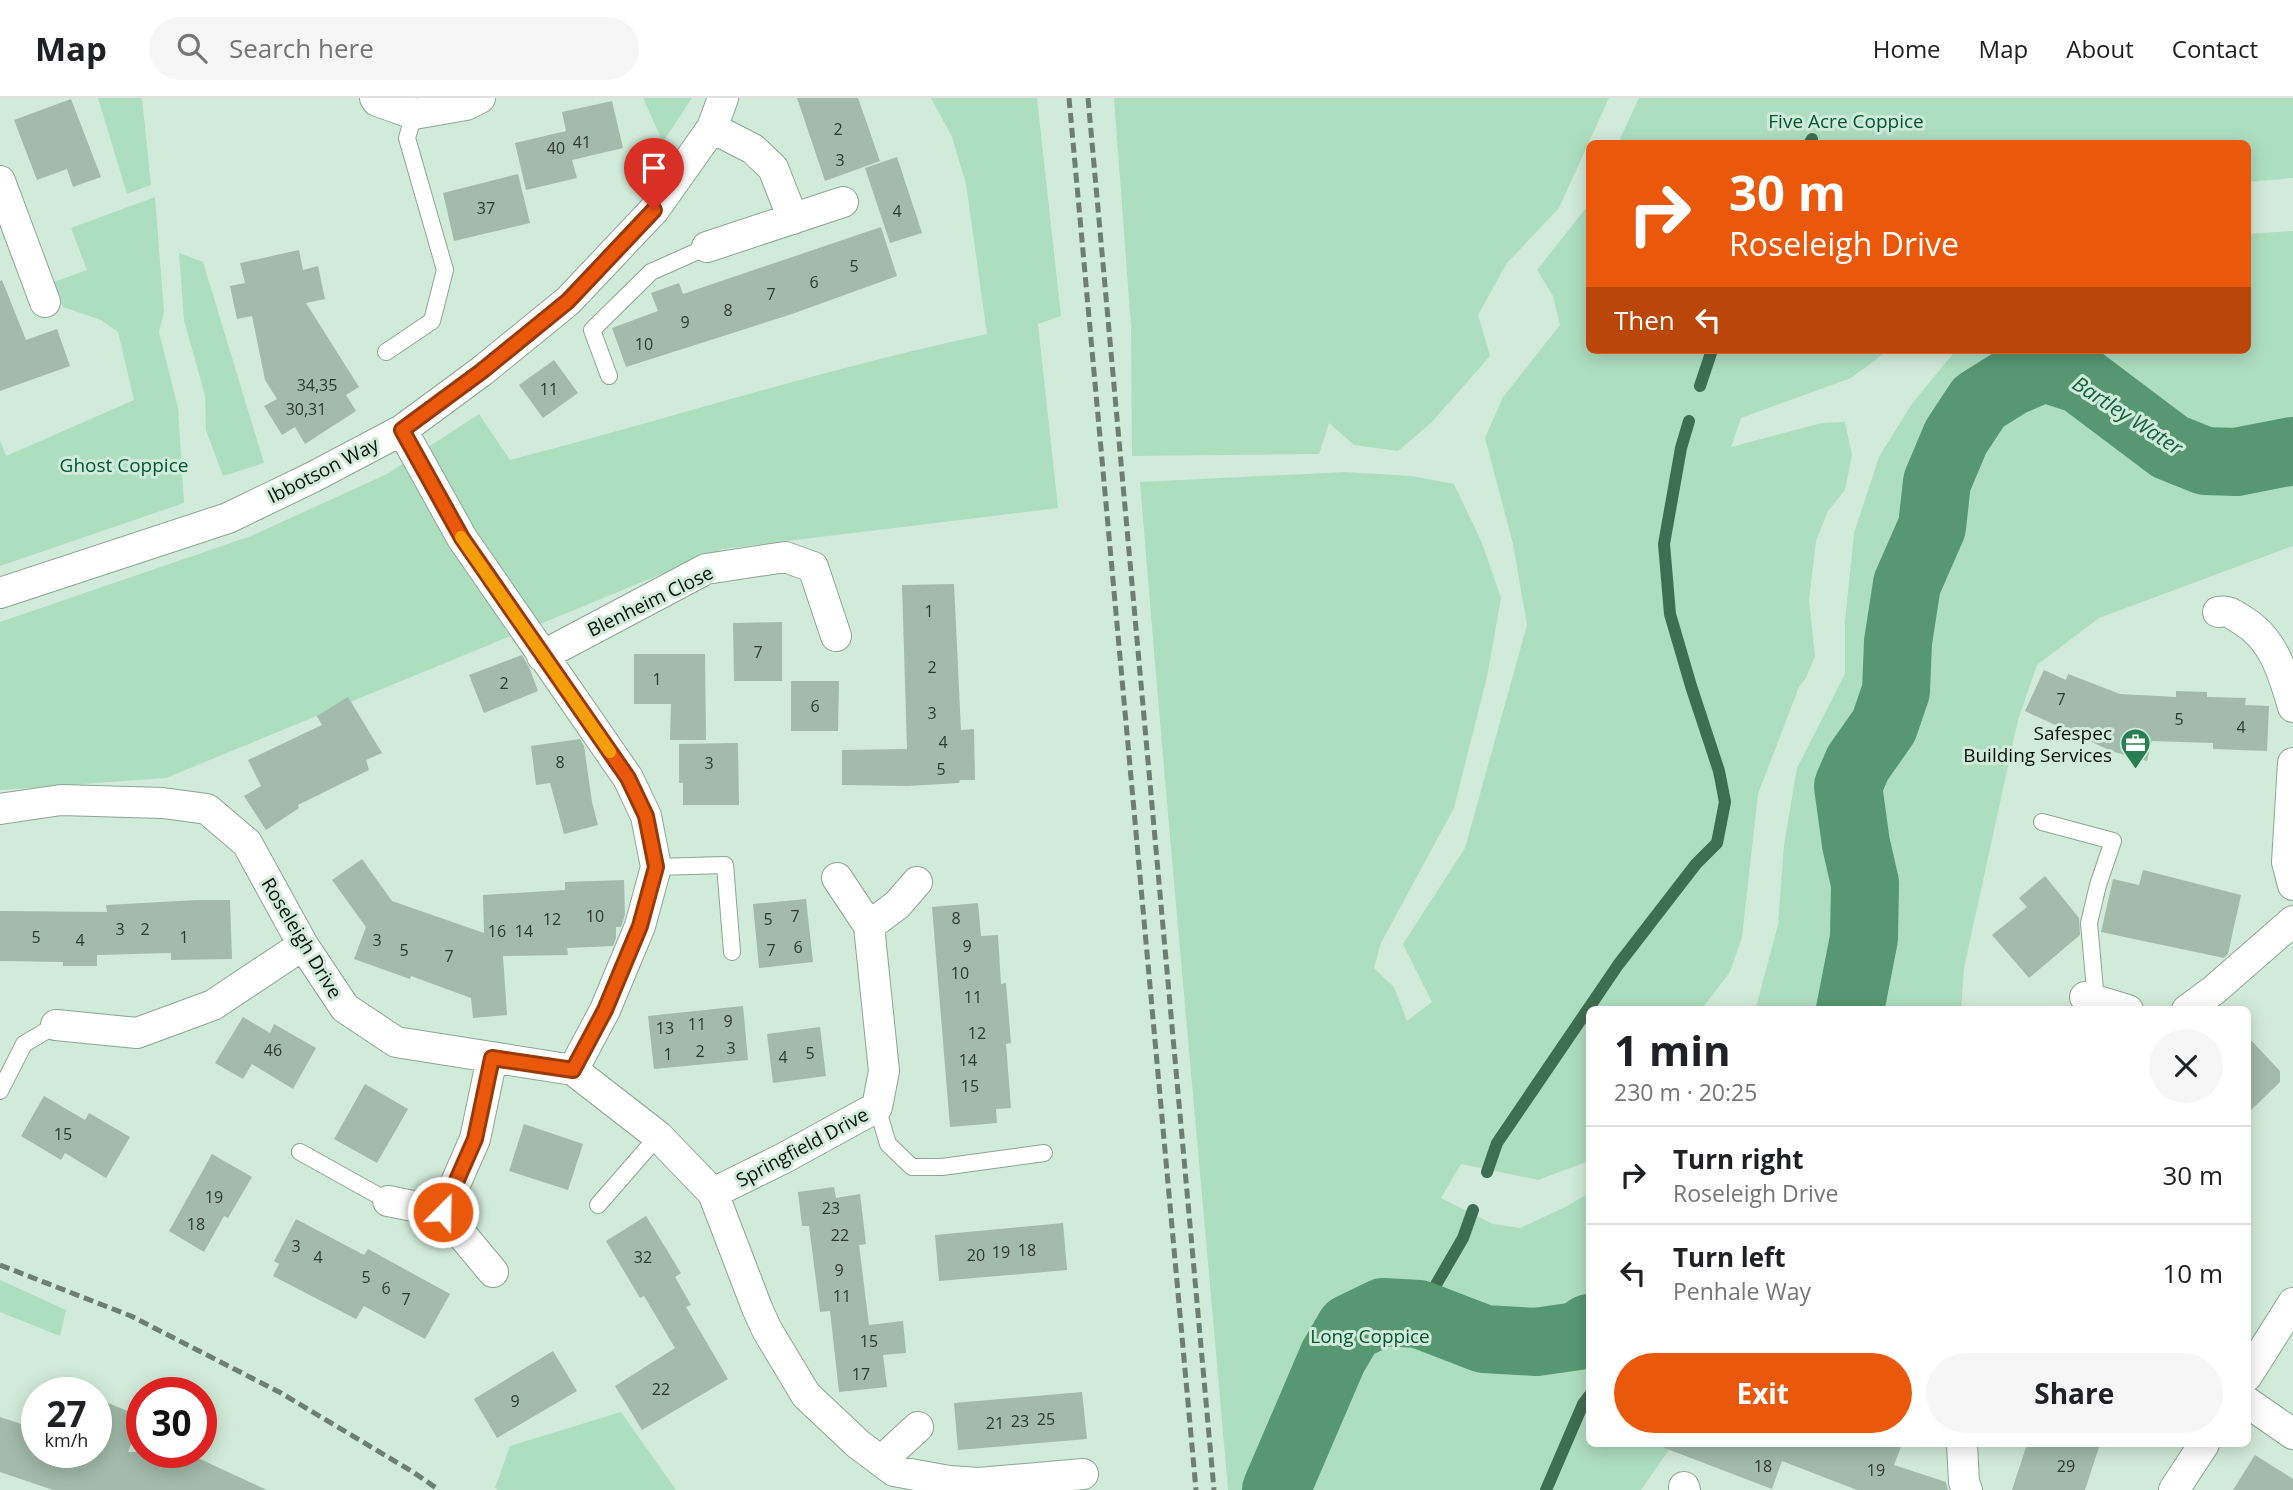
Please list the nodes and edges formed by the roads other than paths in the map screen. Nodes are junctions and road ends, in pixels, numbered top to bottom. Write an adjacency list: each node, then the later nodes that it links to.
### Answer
1 (375, 98): 4 (street)
2 (480, 98): 4 (street)
3 (723, 98): 5 (street, Ibbotson Way)
4 (414, 114): 12 (lane)
5 (712, 128): 8 (street); 14 (street, Ibbotson Way)
6 (0, 181): 10 (street)
7 (843, 202): 8 (street)
8 (793, 219): 9 (street)
9 (707, 247): 13 (lane)
10 (12, 249): 11 (street)
11 (45, 302)
12 (386, 352)
13 (609, 376)
14 (402, 430): 15 (street, Ibbotson Way); 18 (street)
15 (0, 593)
16 (2218, 612): 19 (street)
17 (836, 636): 18 (street, Blenheim Close)
18 (542, 656): 23 (street)
19 (2293, 707)
20 (2293, 763): 26 (street)
21 (0, 809): 29 (street, Roseleigh Drive)
22 (2042, 822): 31 (lane)
23 (656, 867): 30 (lane); 36 (street)
24 (837, 878): 28 (street, Springfield Drive)
25 (918, 882): 28 (street)
26 (2293, 885)
27 (2293, 921): 33 (street)
28 (869, 926): 38 (street, Springfield Drive)
29 (303, 946): 34 (street); 35 (street, Roseleigh Drive)
30 (732, 952)
31 (2090, 999): 32 (street)
32 (2114, 1006)
33 (2192, 1006)
34 (56, 1025): 37 (lane)
35 (492, 1058): 36 (street, Roseleigh Drive); 45 (street)
36 (573, 1070): 39 (street, Roseleigh Drive)
37 (0, 1091)
38 (877, 1107): 41 (lane); 42 (street, Springfield Drive)
39 (658, 1136): 42 (street, Roseleigh Drive); 44 (lane)
40 (300, 1152): 43 (lane)
41 (1044, 1153)
42 (713, 1192): 54 (street, Roseleigh Drive)
43 (388, 1201): 45 (street)
44 (598, 1205)
45 (443, 1212): 46 (street)
46 (493, 1272)
47 (2293, 1303): 48 (street)
48 (2251, 1370)
49 (2251, 1405): 51 (street)
50 (918, 1427): 54 (street)
51 (2293, 1434)
52 (1962, 1447): 56 (street)
53 (2202, 1447): 57 (street)
54 (881, 1461): 55 (street, Roseleigh Drive)
55 (1083, 1474)
56 (1966, 1490)
57 (2174, 1490)

